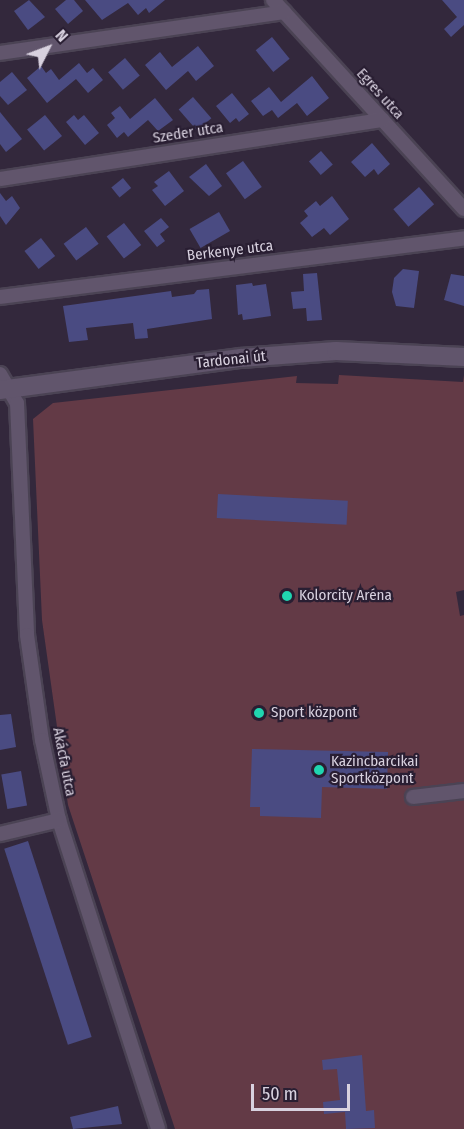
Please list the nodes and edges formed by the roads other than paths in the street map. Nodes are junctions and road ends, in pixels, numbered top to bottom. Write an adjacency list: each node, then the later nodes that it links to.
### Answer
1 (273, 0): 2 (street, Egres utca)
2 (284, 12): 3 (street); 4 (street, Egres utca)
3 (0, 53)
4 (382, 120): 5 (street, Szeder utca); 6 (street, Egres utca)
5 (0, 179)
6 (464, 209)
7 (464, 238): 8 (street, Berkenye utca)
8 (0, 297)
9 (464, 357): 10 (street, Tardonai út)
10 (4, 384): 13 (street, Akácfa utca)
11 (464, 791): 12 (street)
12 (413, 797)
13 (59, 820): 14 (street); 15 (street, Akácfa utca)
14 (0, 834)
15 (158, 1129)

